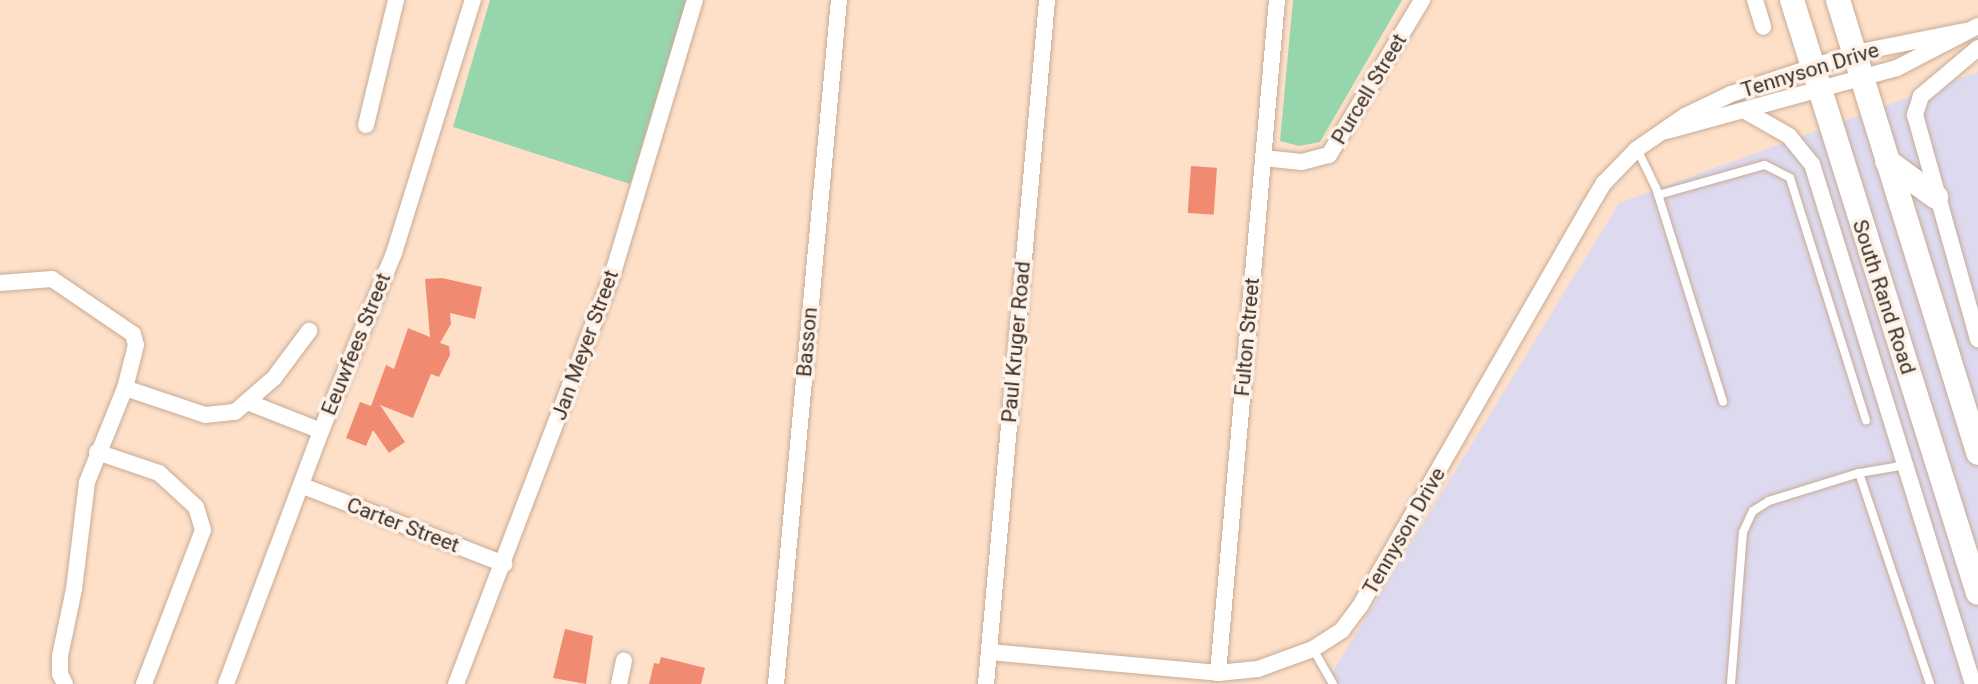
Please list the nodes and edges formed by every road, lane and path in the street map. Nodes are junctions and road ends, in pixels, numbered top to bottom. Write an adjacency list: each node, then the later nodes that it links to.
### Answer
1 (396, 0): 19 (street)
2 (473, 0): 33 (street, Eeuwfees Street)
3 (695, 0): 39 (street, Jan Meyer Street)
4 (839, 0): 50 (street, Basson)
5 (1047, 0): 42 (street, Paul Kruger Road)
6 (1276, 0): 22 (street, Fulton Street)
7 (1422, 0): 22 (street, Purcell Street)
8 (1755, 0): 11 (street)
9 (1792, 0): 15 (main road, South Rand Road)
10 (1838, 0): 14 (main road, South Rand Road)
11 (1763, 27)
12 (1972, 29): 14 (street, Tennyson Drive); 16 (street, Tennyson Drive)
13 (1978, 48): 25 (street)
14 (1855, 53): 15 (street, Tennyson Drive); 16 (main road, South Rand Road)
15 (1812, 66): 17 (main road, South Rand Road); 20 (street, Tennyson Drive)
16 (1862, 79): 17 (street, Tennyson Drive); 23 (main road, South Rand Road)
17 (1820, 93): 18 (street, Tennyson Drive); 40 (main road, South Rand Road)
18 (1747, 112): 20 (street, Tennyson Drive); 36 (street)
19 (366, 125)
20 (1664, 132): 21 (street, Tennyson Drive)
21 (1637, 149): 24 (lane); 41 (street, Tennyson Drive)
22 (1263, 158): 44 (street, Fulton Street)
23 (1887, 161): 25 (main road); 35 (main road, South Rand Road)
24 (1658, 195): 30 (lane); 32 (lane)
25 (1936, 197): 28 (street)
26 (0, 283): 29 (street)
27 (309, 331): 31 (street)
28 (1978, 339)
29 (125, 388): 31 (street); 34 (street)
30 (1723, 402)
31 (250, 403): 33 (street)
32 (1866, 420)
33 (321, 430): 38 (street, Eeuwfees Street)
34 (97, 452): 45 (street); 46 (street)
35 (1978, 453)
36 (1906, 465): 37 (lane); 55 (street)
37 (1859, 473): 53 (lane); 54 (lane)
38 (303, 486): 39 (street, Carter Street); 47 (street, Eeuwfees Street)
39 (504, 564): 48 (street, Jan Meyer Street)
40 (1978, 593)
41 (1313, 649): 44 (street, Tennyson Drive); 52 (lane)
42 (989, 652): 44 (street, Tennyson Drive); 51 (street, Paul Kruger Road)
43 (624, 661): 49 (street)
44 (1218, 673)
45 (65, 684)
46 (144, 684)
47 (226, 684)
48 (456, 684)
49 (619, 684)
50 (776, 684)
51 (986, 684)
52 (1333, 684)
53 (1731, 684)
54 (1930, 684)
55 (1973, 684)

